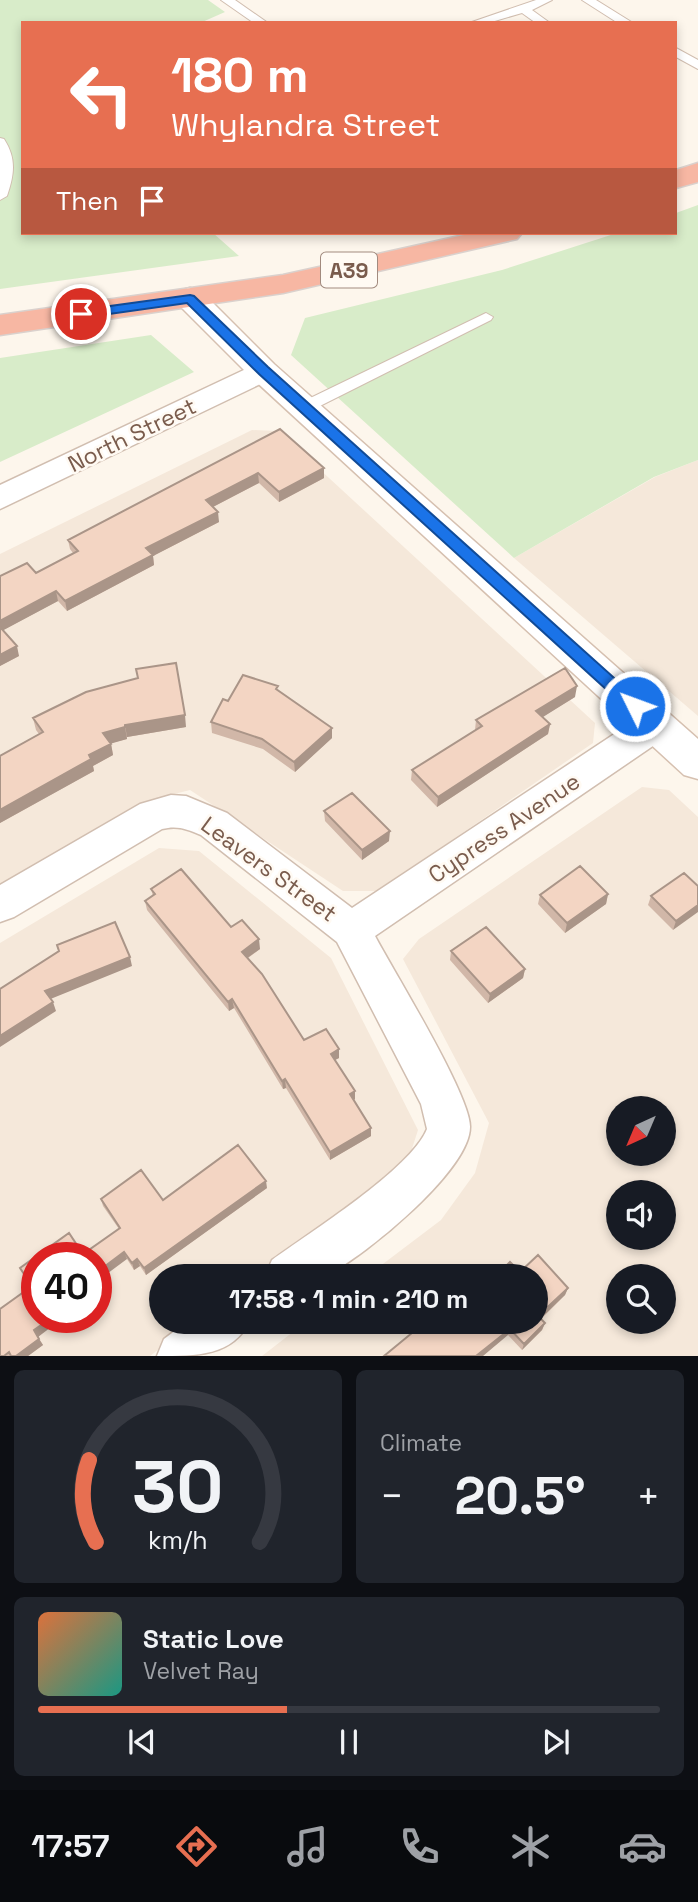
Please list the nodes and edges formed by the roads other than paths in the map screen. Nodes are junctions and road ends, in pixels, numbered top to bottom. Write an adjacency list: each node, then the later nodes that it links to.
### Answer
1 (250, 0): 4 (lane)
2 (546, 0): 5 (lane)
3 (588, 0): 11 (lane)
4 (231, 3): 6 (lane)
5 (524, 9): 9 (lane); 10 (lane)
6 (250, 15): 7 (lane); 8 (lane)
7 (236, 21)
8 (259, 21)
9 (482, 21)
10 (541, 21)
11 (624, 21)
12 (677, 53): 13 (lane)
13 (698, 65)
14 (0, 142): 17 (lane)
15 (698, 172): 16 (highway)
16 (677, 180)
17 (0, 196)
18 (499, 235): 19 (highway, A39)
19 (190, 299): 21 (highway, A39); 22 (street)
20 (486, 317): 23 (lane)
21 (0, 325)
22 (263, 370): 23 (street); 24 (street, North Street)
23 (304, 407): 25 (street)
24 (0, 498)
25 (656, 725): 26 (street); 28 (street, Cypress Avenue)
26 (698, 763)
27 (0, 905): 28 (street, Leavers Street)
28 (351, 930): 29 (street)
29 (304, 1264)
30 (210, 1334): 31 (street)
31 (181, 1356)

